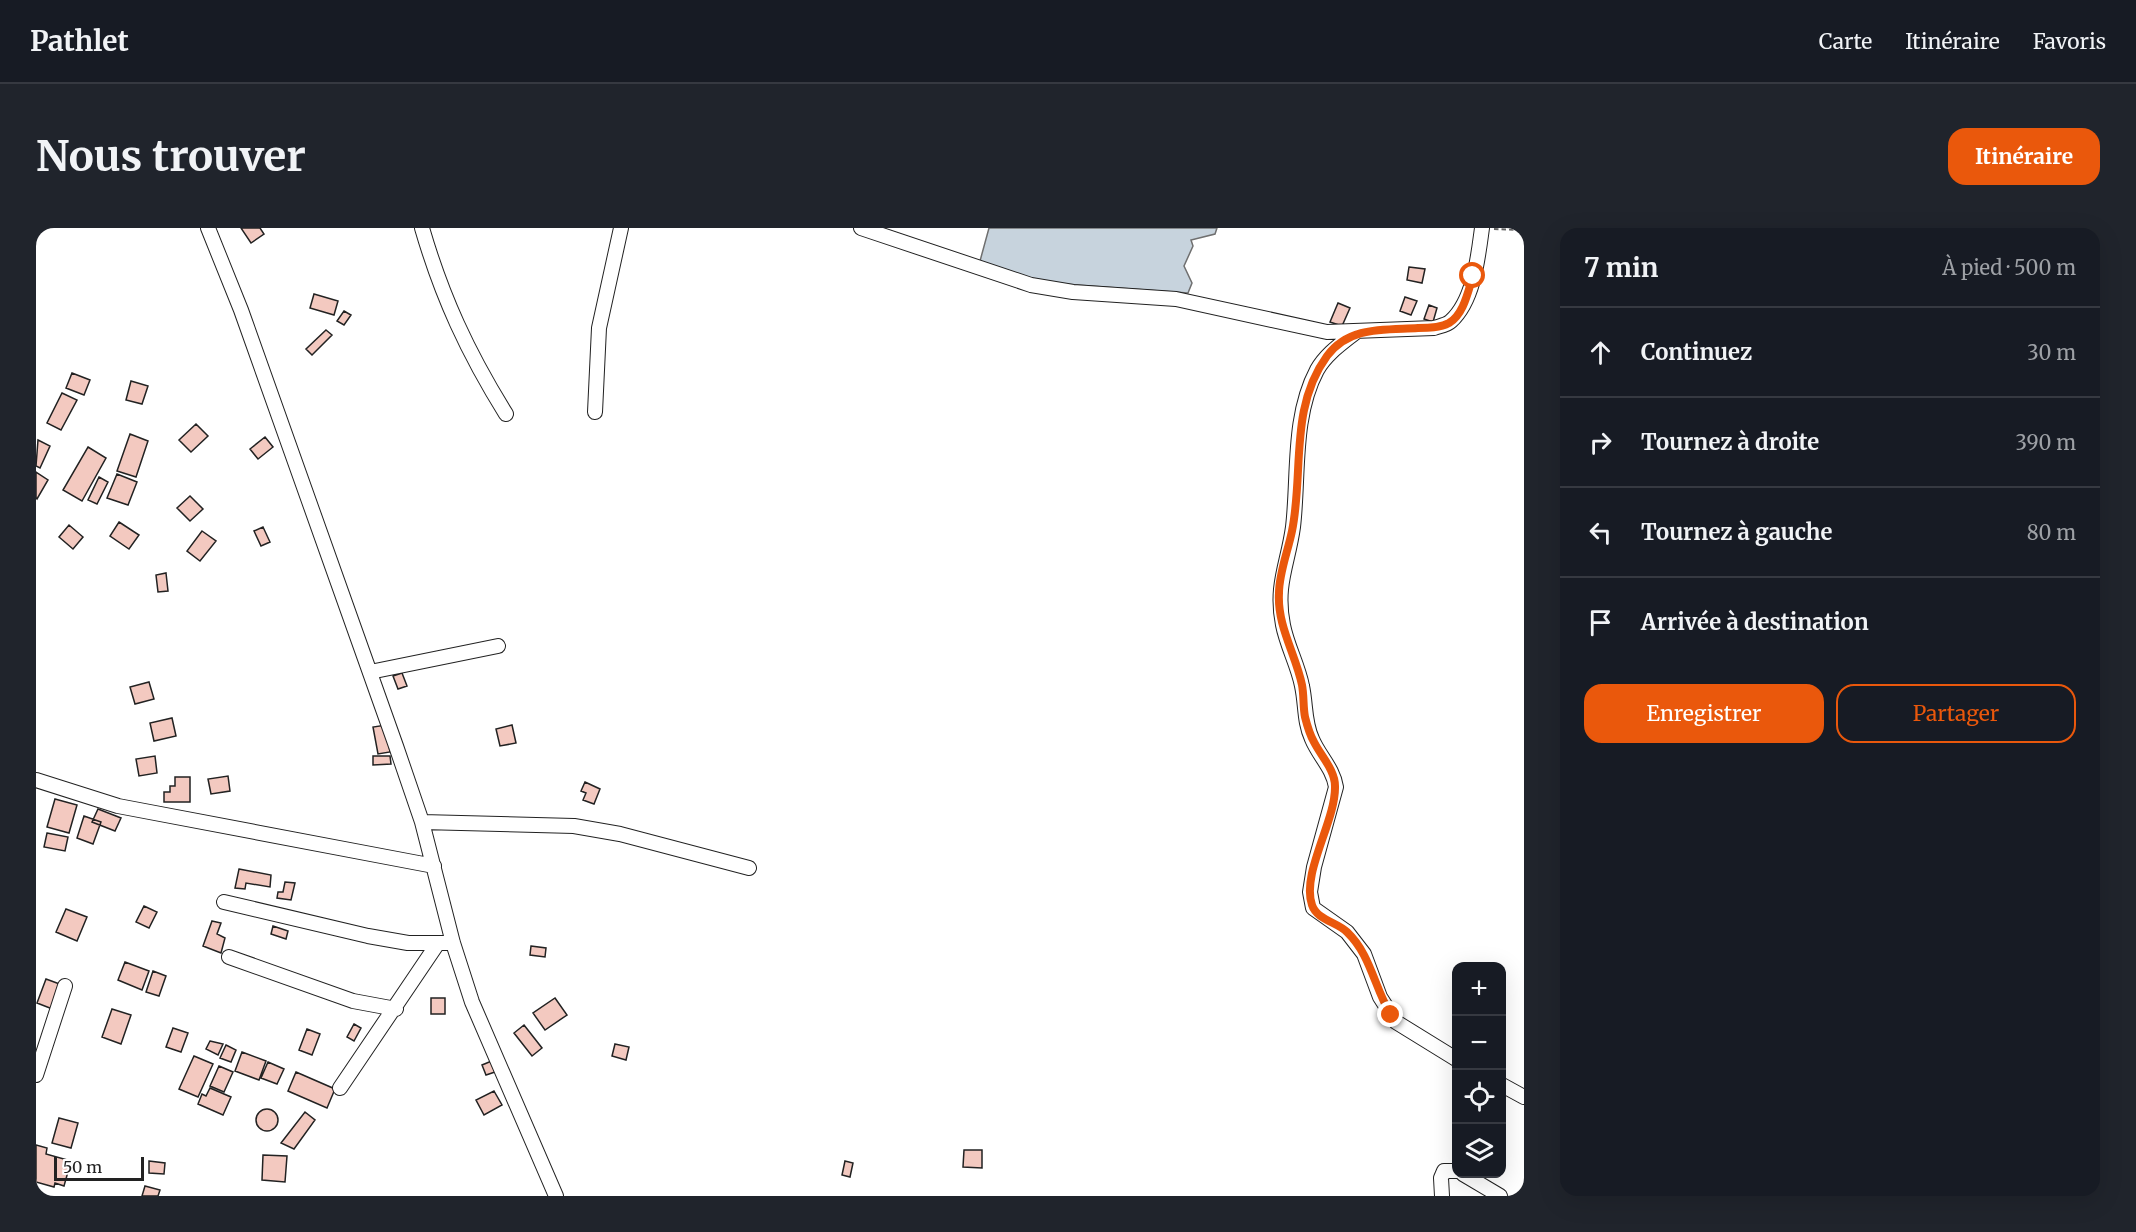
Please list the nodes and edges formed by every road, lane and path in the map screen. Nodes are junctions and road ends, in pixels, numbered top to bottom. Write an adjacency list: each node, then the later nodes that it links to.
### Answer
1 (208, 228): 11 (street)
2 (422, 228): 9 (street)
3 (621, 228): 8 (street)
4 (861, 228): 7 (street)
5 (1482, 228): 6 (path); 7 (street)
6 (1524, 230)
7 (1356, 332): 22 (street)
8 (595, 412)
9 (506, 414)
10 (498, 646): 11 (street)
11 (370, 672): 13 (street)
12 (36, 780): 14 (street)
13 (422, 822): 14 (street); 15 (street)
14 (434, 866): 18 (street)
15 (749, 868)
16 (224, 902): 17 (street)
17 (438, 943): 18 (street); 21 (street)
18 (453, 943): 29 (street)
19 (229, 957): 21 (street)
20 (65, 986): 23 (street)
21 (396, 1009): 25 (street)
22 (1452, 1057)
23 (36, 1075)
24 (1506, 1086): 26 (street)
25 (340, 1088)
26 (1524, 1097)
27 (1452, 1171): 30 (street)
28 (1471, 1178): 31 (street)
29 (556, 1196)
30 (1442, 1196)
31 (1500, 1196)

